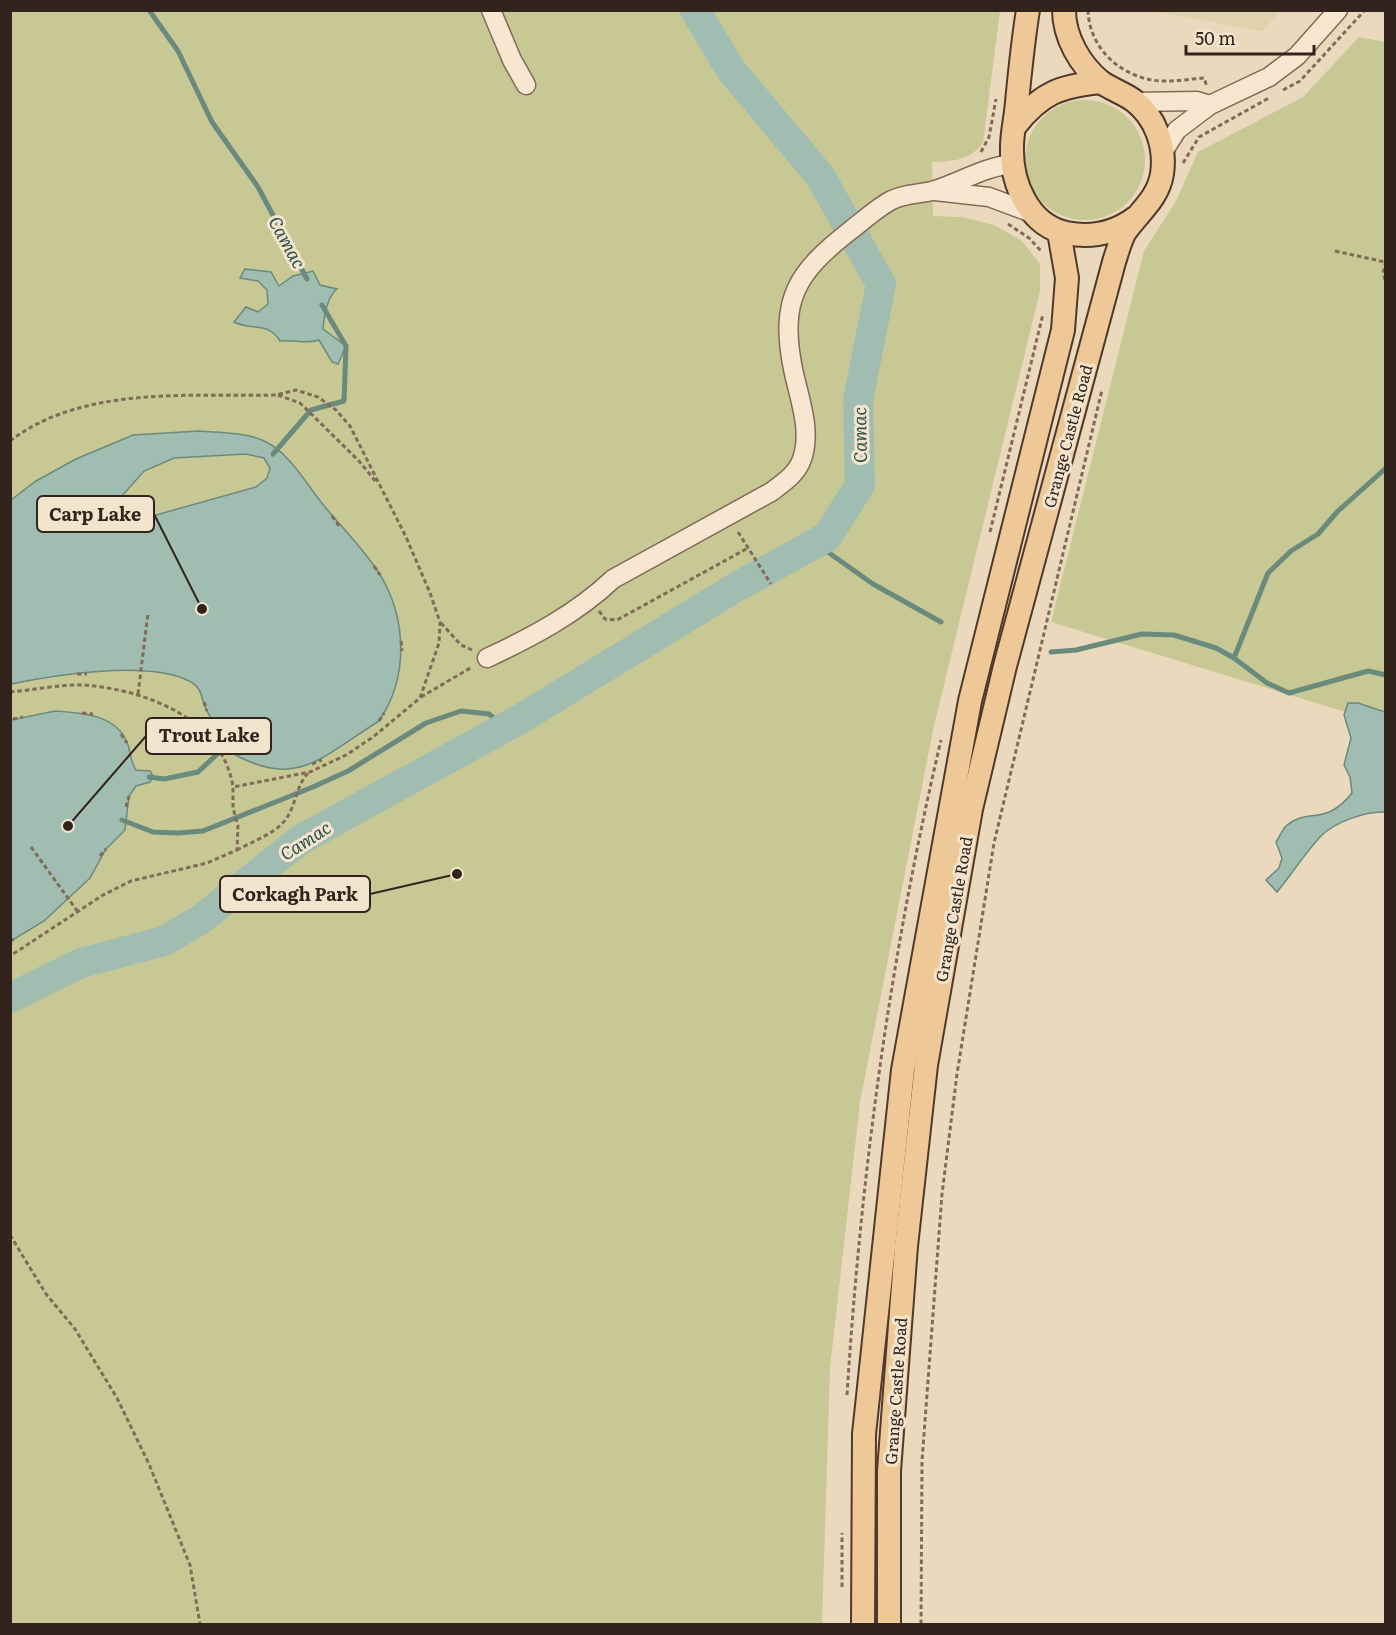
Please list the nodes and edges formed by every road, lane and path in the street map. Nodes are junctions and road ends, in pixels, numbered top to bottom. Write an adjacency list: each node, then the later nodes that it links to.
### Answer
1 (491, 10): 8 (street)
2 (1028, 10): 13 (main road, Grange Castle Road)
3 (1064, 10): 7 (main road, Grange Castle Road)
4 (1088, 10): 6 (path)
5 (1338, 10): 11 (street)
6 (1204, 78)
7 (1101, 82): 10 (main road, Grange Castle Road); 13 (main road)
8 (526, 85)
9 (997, 96): 15 (path)
10 (1136, 102): 11 (street); 14 (main road, Grange Castle Road)
11 (1210, 105): 14 (street)
12 (1221, 125): 17 (path)
13 (1015, 126): 16 (main road, Grange Castle Road)
14 (1163, 153): 20 (main road, Grange Castle Road)
15 (976, 156)
16 (1013, 164): 18 (street); 19 (main road, Grange Castle Road)
17 (1180, 169)
18 (933, 190): 19 (street); 41 (street)
19 (1032, 213): 21 (main road, Grange Castle Road)
20 (1139, 216): 21 (main road, Grange Castle Road); 72 (main road, Grange Castle Road)
21 (1059, 232): 71 (main road, Grange Castle Road)
22 (1335, 251): 23 (path)
23 (1385, 262): 24 (path)
24 (1386, 282)
25 (1103, 383): 73 (path)
26 (276, 395): 27 (path); 28 (path); 28 (path)
27 (10, 441)
28 (382, 489): 38 (path)
29 (332, 516): 30 (path)
30 (339, 526)
31 (738, 532): 32 (path)
32 (748, 548): 35 (path); 36 (path)
33 (374, 566): 34 (path)
34 (381, 575)
35 (771, 584)
36 (598, 609)
37 (148, 613): 45 (path)
38 (440, 622): 41 (path); 46 (path)
39 (401, 642): 40 (path)
40 (402, 651)
41 (487, 658): 46 (path)
42 (77, 674): 43 (path)
43 (87, 674)
44 (10, 692): 45 (path)
45 (138, 694): 60 (path)
46 (420, 698): 59 (path)
47 (204, 702): 48 (path)
48 (207, 711)
49 (82, 713): 51 (path)
50 (384, 713): 54 (path)
51 (93, 714)
52 (23, 717): 53 (path)
53 (13, 719)
54 (379, 721)
55 (121, 734): 56 (path)
56 (127, 742)
57 (322, 760): 58 (path)
58 (312, 764)
59 (310, 772): 60 (path); 65 (path)
60 (233, 787): 65 (path)
61 (129, 796): 62 (path)
62 (126, 807)
63 (31, 847): 67 (path)
64 (106, 849): 66 (path)
65 (237, 850): 67 (path)
66 (100, 856)
67 (78, 912): 68 (path)
68 (10, 956)
69 (10, 1235): 70 (path)
70 (200, 1624)
71 (863, 1624)
72 (890, 1624)
73 (921, 1624)

